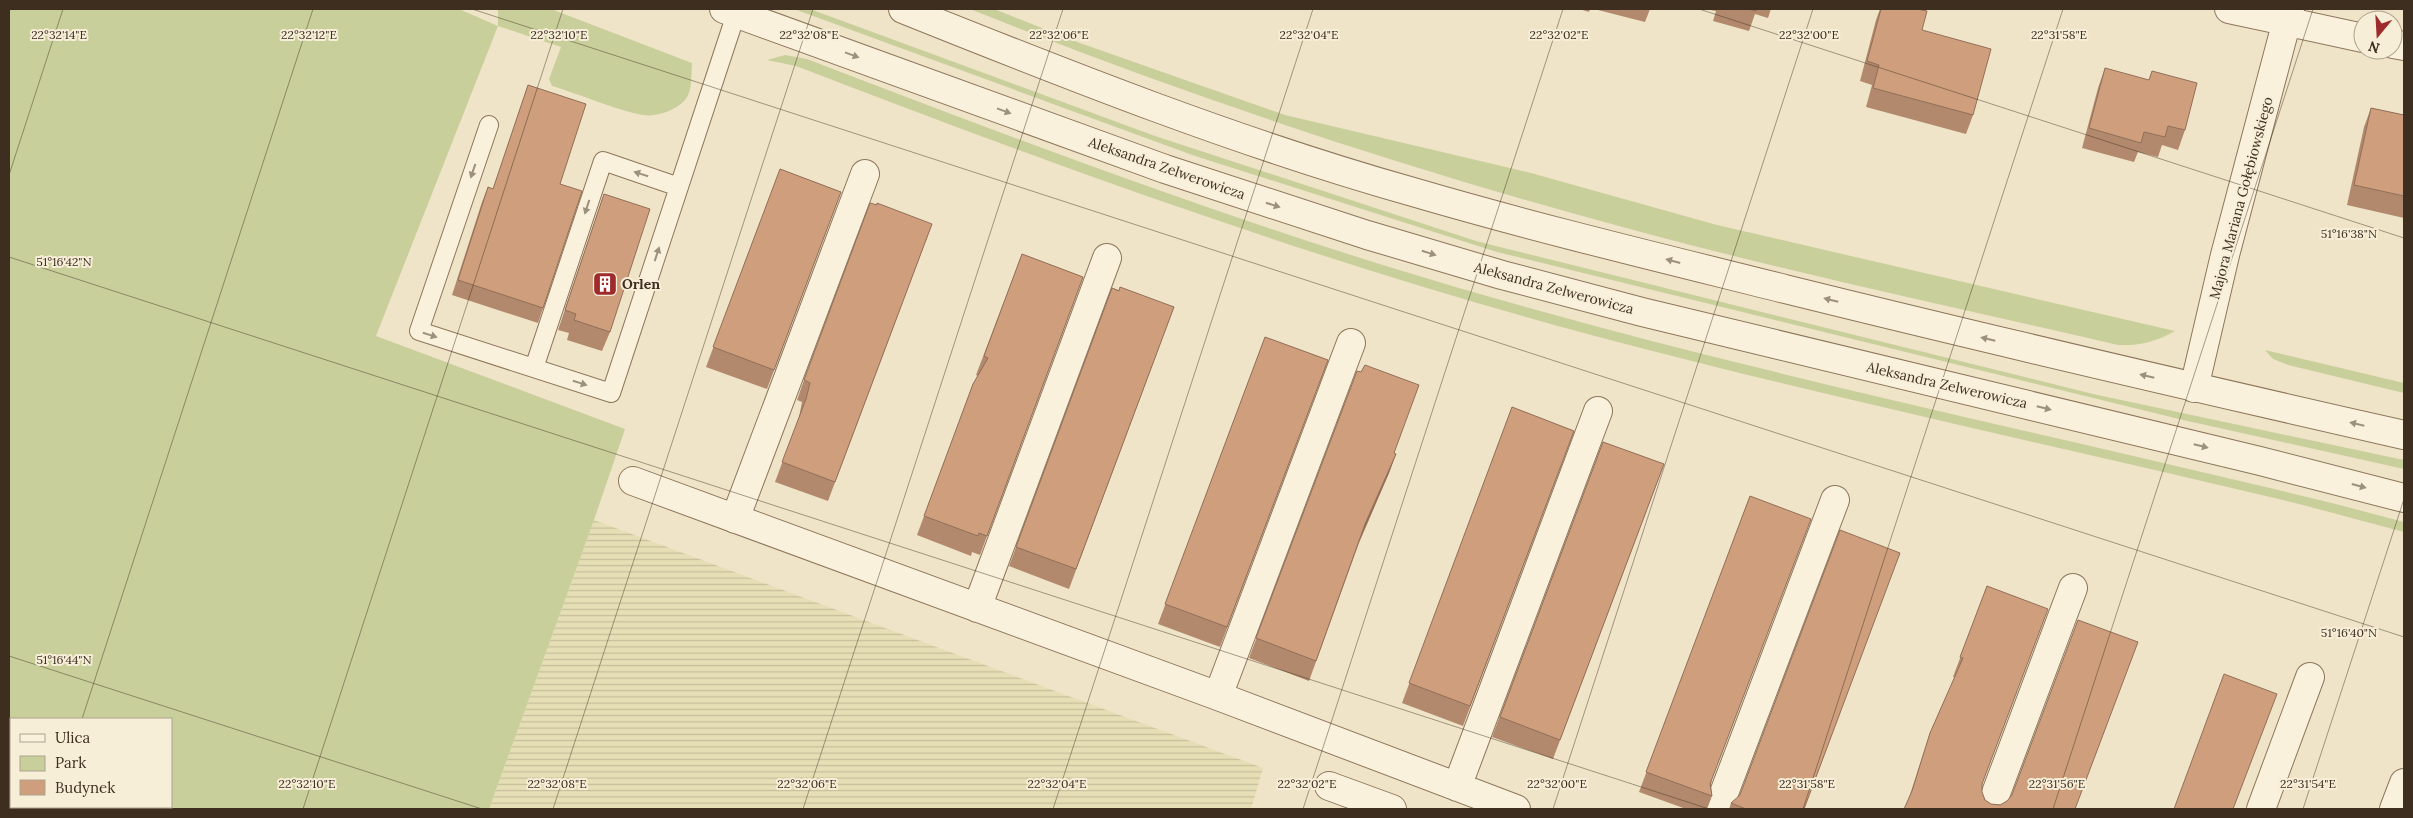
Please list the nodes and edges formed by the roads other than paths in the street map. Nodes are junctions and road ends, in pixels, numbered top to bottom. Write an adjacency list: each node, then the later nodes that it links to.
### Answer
1 (903, 9): 12 (street, one-way to 1)
2 (2229, 9): 4 (street)
3 (730, 11): 8 (lane); 16 (street, Aleksandra Zelwerowicza, one-way to 16)
4 (2289, 16): 5 (street); 12 (street, Majora Mariana Gołębiowskiego)
5 (2353, 35)
6 (489, 125): 11 (lane, one-way to 11)
7 (864, 174): 18 (street)
8 (679, 187): 11 (lane, one-way to 11); 11 (lane, one-way to 8)
9 (1107, 258): 20 (street)
10 (1351, 343): 22 (street)
11 (534, 368)
12 (2194, 388): 14 (street, one-way to 12)
13 (1598, 411): 25 (street)
14 (2404, 435)
15 (633, 481): 18 (street)
16 (2404, 498)
17 (1835, 500): 28 (street)
18 (735, 519): 20 (street)
19 (2073, 588): 29 (street)
20 (977, 608): 22 (street)
21 (2310, 677): 30 (street)
22 (1218, 696): 25 (street)
23 (2404, 783): 31 (street)
24 (1329, 786): 26 (street)
25 (1457, 787): 27 (street)
26 (1392, 809)
27 (1516, 809)
28 (1718, 809)
29 (1990, 809)
30 (2261, 809)
31 (2394, 809)

